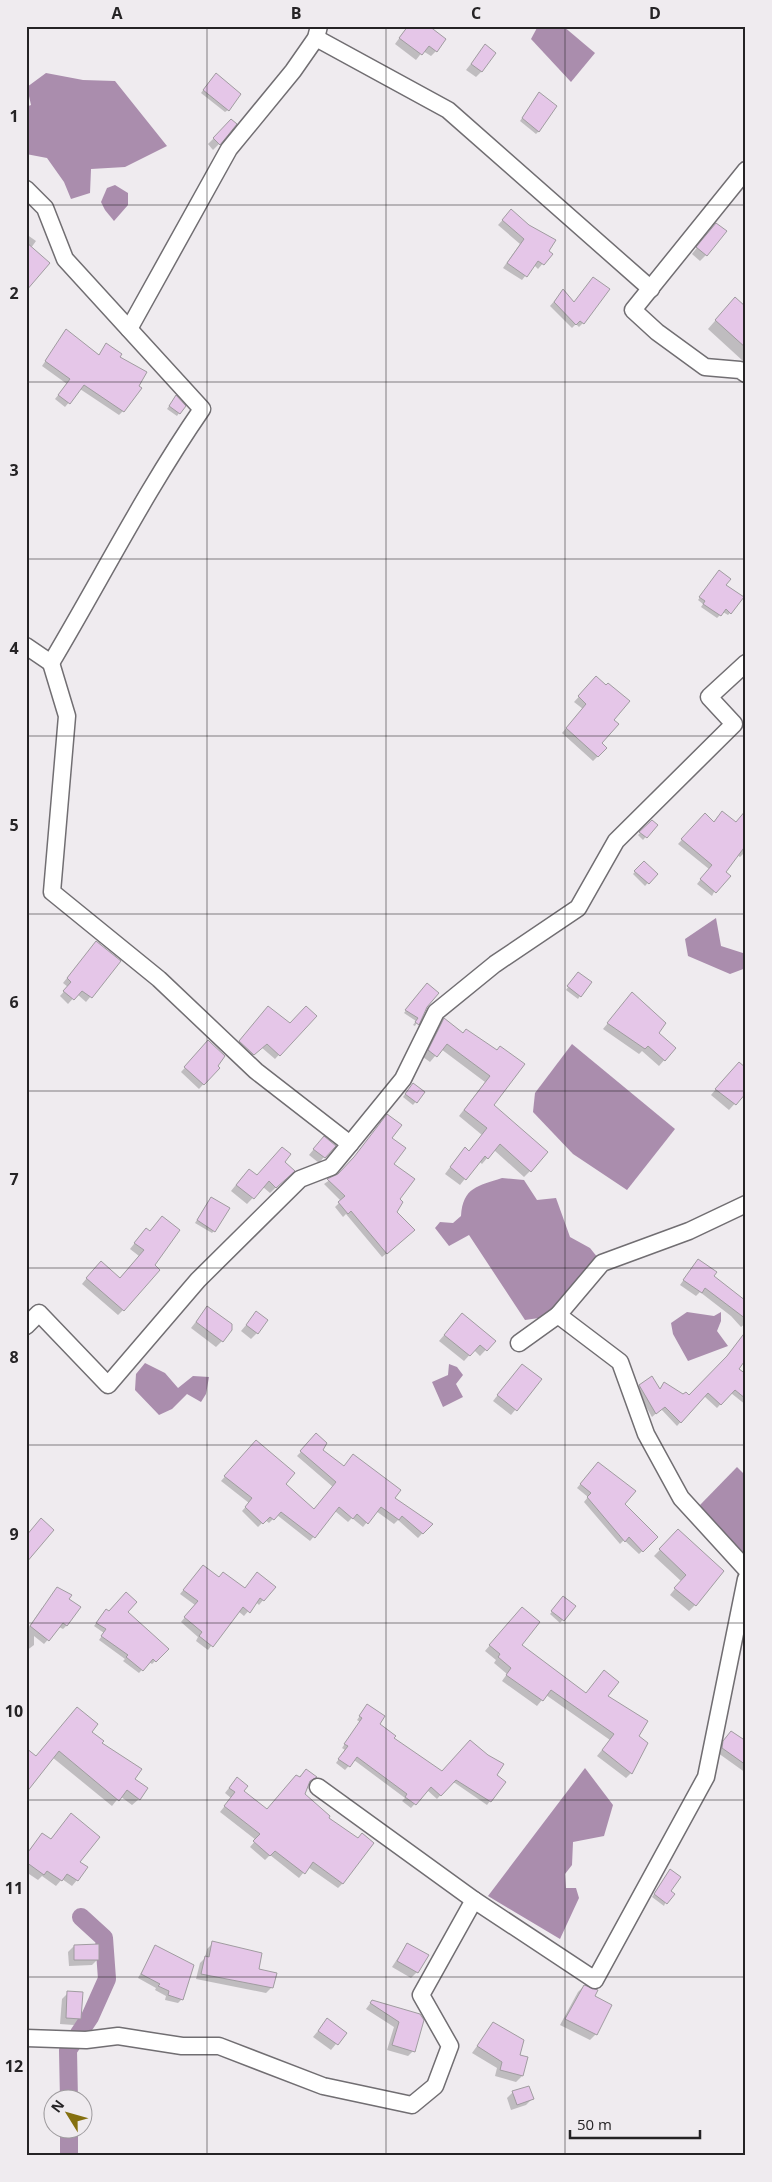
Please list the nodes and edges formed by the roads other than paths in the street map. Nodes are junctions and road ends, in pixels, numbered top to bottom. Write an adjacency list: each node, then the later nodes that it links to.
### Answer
1 (317, 32): 4 (street); 5 (street)
2 (746, 170): 4 (street)
3 (26, 190): 5 (street)
4 (651, 289): 6 (street)
5 (129, 329): 8 (street)
6 (746, 374)
7 (26, 646): 8 (street)
8 (51, 663): 10 (street)
9 (746, 663): 10 (street)
10 (350, 1144): 13 (street)
11 (746, 1204): 12 (street)
12 (558, 1315): 14 (street); 15 (street)
13 (26, 1326)
14 (519, 1343)
15 (746, 1569)
16 (746, 1579): 17 (street)
17 (474, 1900): 17 (street); 18 (street)
18 (26, 2038)

